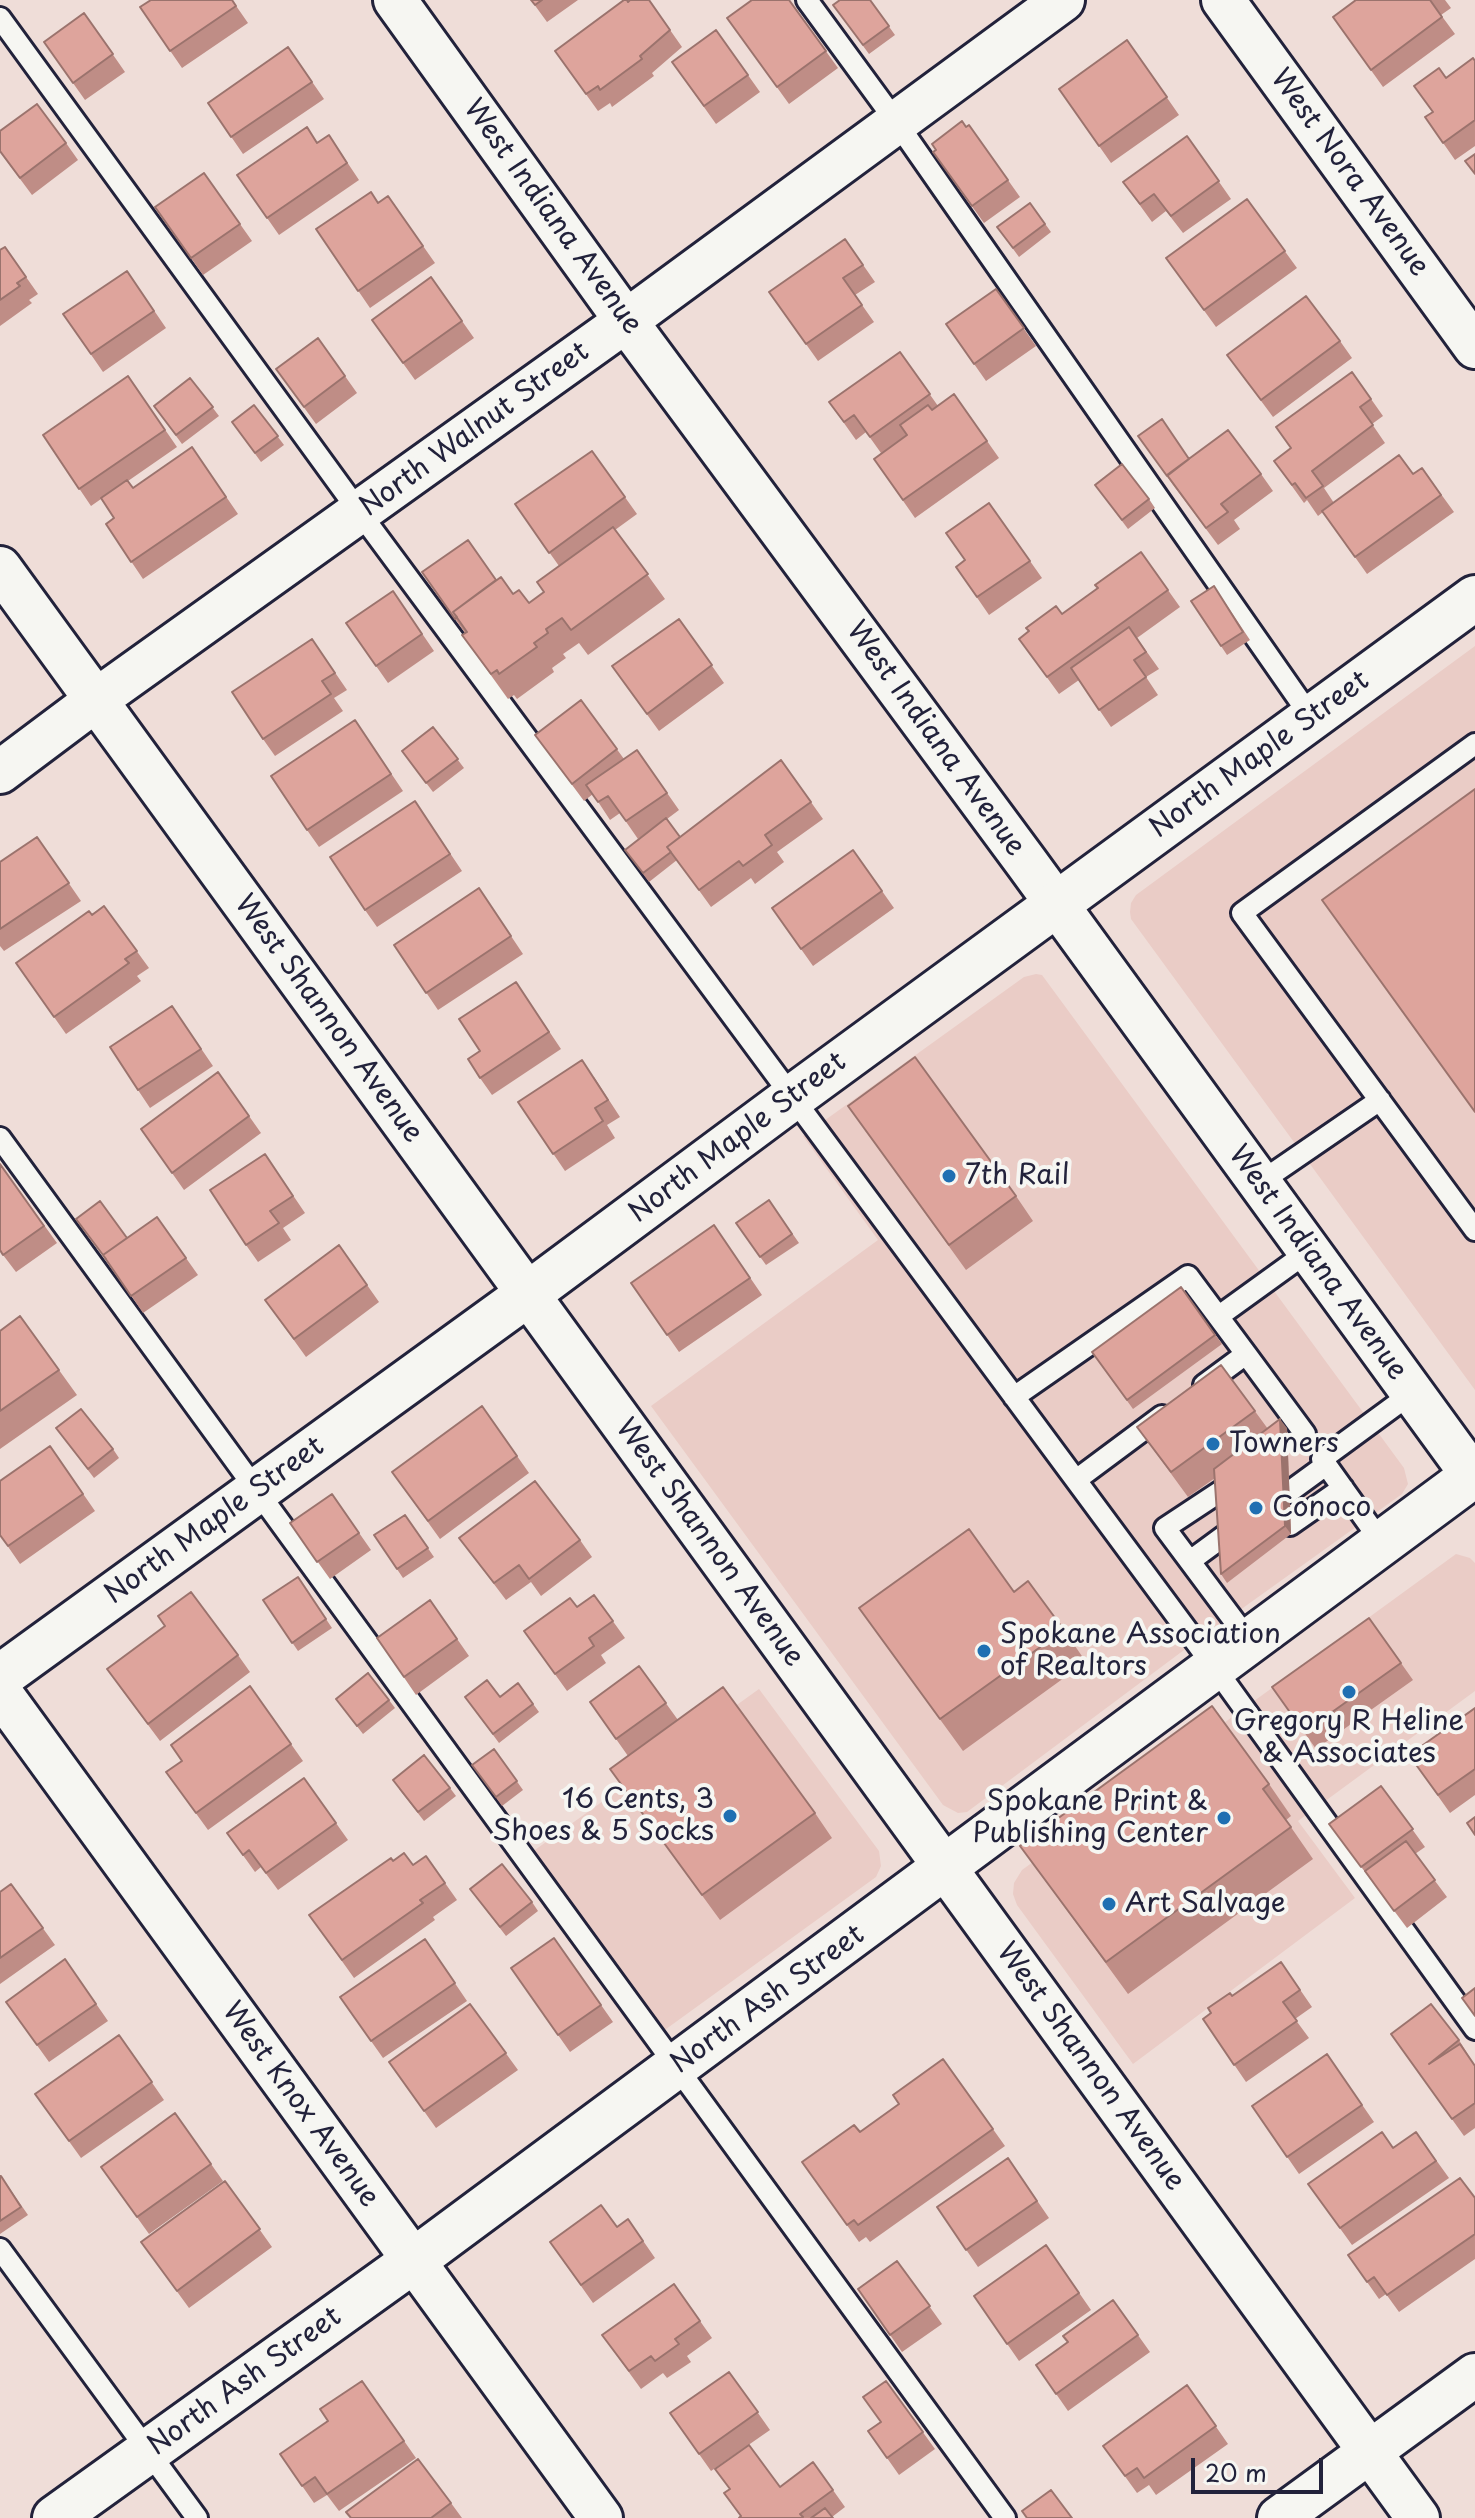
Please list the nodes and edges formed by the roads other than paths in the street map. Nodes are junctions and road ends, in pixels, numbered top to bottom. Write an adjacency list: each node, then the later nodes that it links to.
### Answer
1 (395, 0): 7 (street, West Indiana Avenue)
2 (807, 0): 6 (lane)
3 (1063, 0): 6 (street, North Walnut Street)
4 (1223, 0): 8 (street, West Nora Avenue)
5 (0, 18): 9 (lane)
6 (897, 123): 7 (street, North Walnut Street); 13 (lane)
7 (626, 321): 9 (street, North Walnut Street); 16 (street, West Indiana Avenue)
8 (1475, 347)
9 (360, 513): 12 (street, North Walnut Street); 17 (lane)
10 (0, 568): 12 (street, West Shannon Avenue)
11 (1475, 598): 13 (main road, North Maple Street)
12 (96, 700): 15 (street, North Walnut Street); 23 (street, West Shannon Avenue)
13 (1311, 717): 16 (main road, North Maple Street)
14 (1475, 744): 18 (lane)
15 (0, 772)
16 (1057, 905): 17 (main road, North Maple Street); 20 (street, West Indiana Avenue)
17 (793, 1097): 23 (main road, North Maple Street); 27 (lane)
18 (1380, 1100): 20 (lane); 21 (lane)
19 (0, 1138): 34 (lane)
20 (1259, 1183): 22 (street, West Indiana Avenue)
21 (1475, 1230)
22 (1309, 1251): 24 (lane); 26 (street, West Indiana Avenue)
23 (528, 1294): 34 (main road, North Maple Street); 47 (street, West Shannon Avenue)
24 (1219, 1316): 25 (lane); 27 (lane)
25 (1246, 1354): 28 (lane); 32 (lane)
26 (1412, 1393): 30 (lane); 31 (street, West Indiana Avenue)
27 (1014, 1397): 32 (lane)
28 (1305, 1434): 29 (lane); 30 (lane)
29 (1287, 1446)
30 (1324, 1462): 33 (lane); 36 (lane)
31 (1474, 1476): 39 (main road, North Ash Street)
32 (1076, 1480): 44 (lane)
33 (1343, 1488): 37 (lane); 39 (lane)
34 (258, 1490): 45 (main road, North Maple Street); 49 (lane)
35 (1221, 1491): 40 (lane)
36 (1289, 1492)
37 (1290, 1525)
38 (1224, 1536): 40 (lane)
39 (1382, 1543): 43 (main road, North Ash Street)
40 (1190, 1561): 42 (lane)
41 (1225, 1571): 42 (lane)
42 (1208, 1585): 43 (lane)
43 (1250, 1642): 44 (main road, North Ash Street)
44 (1215, 1668): 47 (main road, North Ash Street); 48 (lane)
45 (0, 1677)
46 (0, 1692): 51 (street, West Knox Avenue)
47 (946, 1869): 49 (main road, North Ash Street); 54 (street, West Shannon Avenue)
48 (1475, 2029)
49 (678, 2067): 51 (main road, North Ash Street); 58 (lane)
50 (0, 2249): 53 (lane)
51 (413, 2261): 53 (main road, North Ash Street); 57 (street, West Knox Avenue)
52 (1475, 2375): 54 (street)
53 (149, 2451): 55 (main road, North Ash Street); 56 (lane)
54 (1370, 2453): 59 (street); 60 (street, West Shannon Avenue)
55 (55, 2518)
56 (197, 2518)
57 (601, 2518)
58 (1005, 2518)
59 (1279, 2518)
60 (1418, 2518)

